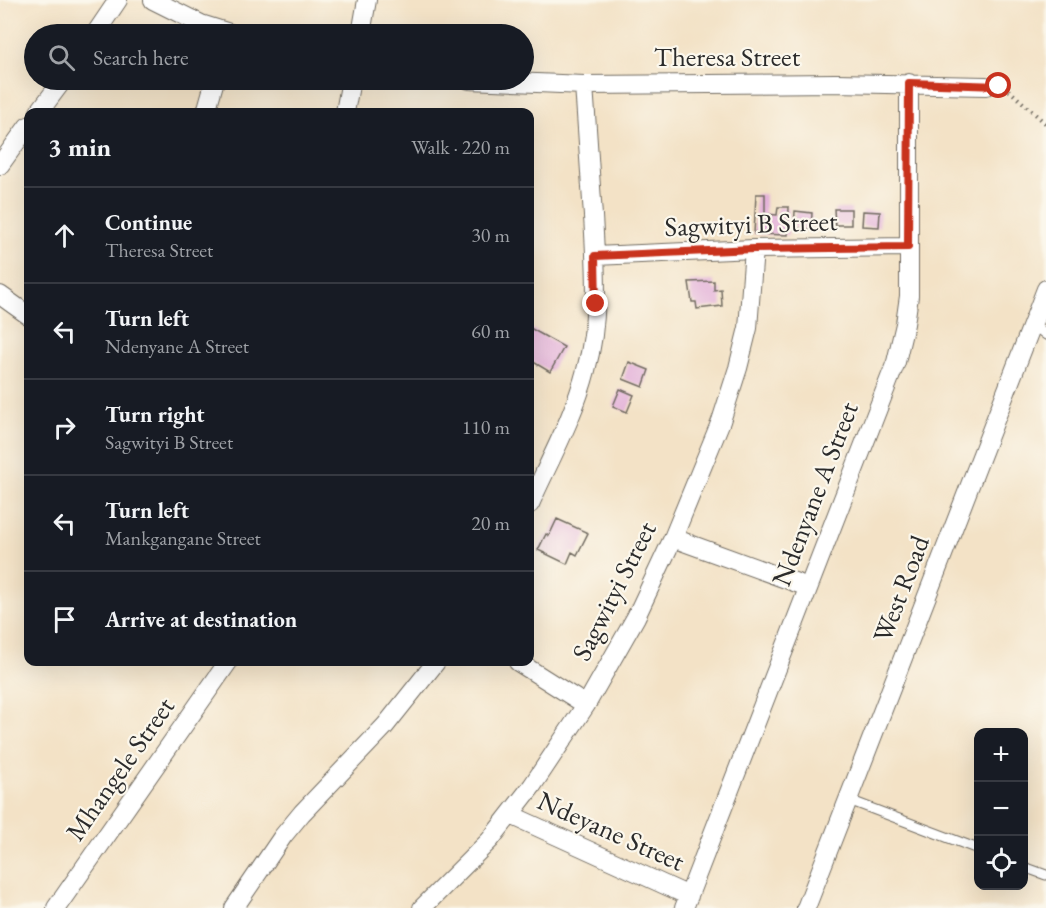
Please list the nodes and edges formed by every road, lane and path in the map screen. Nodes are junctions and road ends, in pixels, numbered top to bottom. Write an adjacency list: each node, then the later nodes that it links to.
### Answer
1 (118, 0): 4 (street)
2 (153, 0): 5 (street)
3 (367, 0): 6 (street)
4 (102, 24)
5 (201, 24)
6 (363, 24)
7 (534, 83): 9 (street, Theresa Street)
8 (909, 83): 9 (street, Theresa Street); 10 (street, Theresa Street); 20 (street, Ndenyane A Street)
9 (584, 85): 22 (street)
10 (986, 86): 17 (path)
11 (56, 90): 14 (street)
12 (212, 90): 15 (street)
13 (349, 90): 16 (street)
14 (42, 108)
15 (208, 108)
16 (346, 108)
17 (1046, 124)
18 (24, 132): 19 (street)
19 (0, 165)
20 (908, 247): 21 (street, Sagwityi B Street); 29 (street, Ndenyane A Street)
21 (754, 249): 22 (street, Sagwityi B Street); 28 (street, Sagwityi Street)
22 (595, 256): 27 (street)
23 (1046, 289): 26 (street, West Road)
24 (0, 295): 25 (street)
25 (24, 312)
26 (1039, 330): 34 (street, West Road)
27 (534, 495)
28 (673, 538): 29 (street); 33 (street, Sagwityi Street)
29 (808, 587): 39 (street, Ndenyane A Street)
30 (225, 666): 40 (street, Mhangele Street)
31 (433, 666): 41 (street)
32 (524, 666): 33 (street)
33 (586, 705): 35 (street, Sagwityi Street)
34 (849, 800): 36 (lane); 43 (street, West Road)
35 (511, 815): 39 (street, Ndeyane Street); 42 (street, Sagwityi Street)
36 (974, 847)
37 (1028, 869): 38 (lane)
38 (1046, 875)
39 (687, 902)
40 (56, 908)
41 (234, 908)
42 (422, 908)
43 (807, 908)

